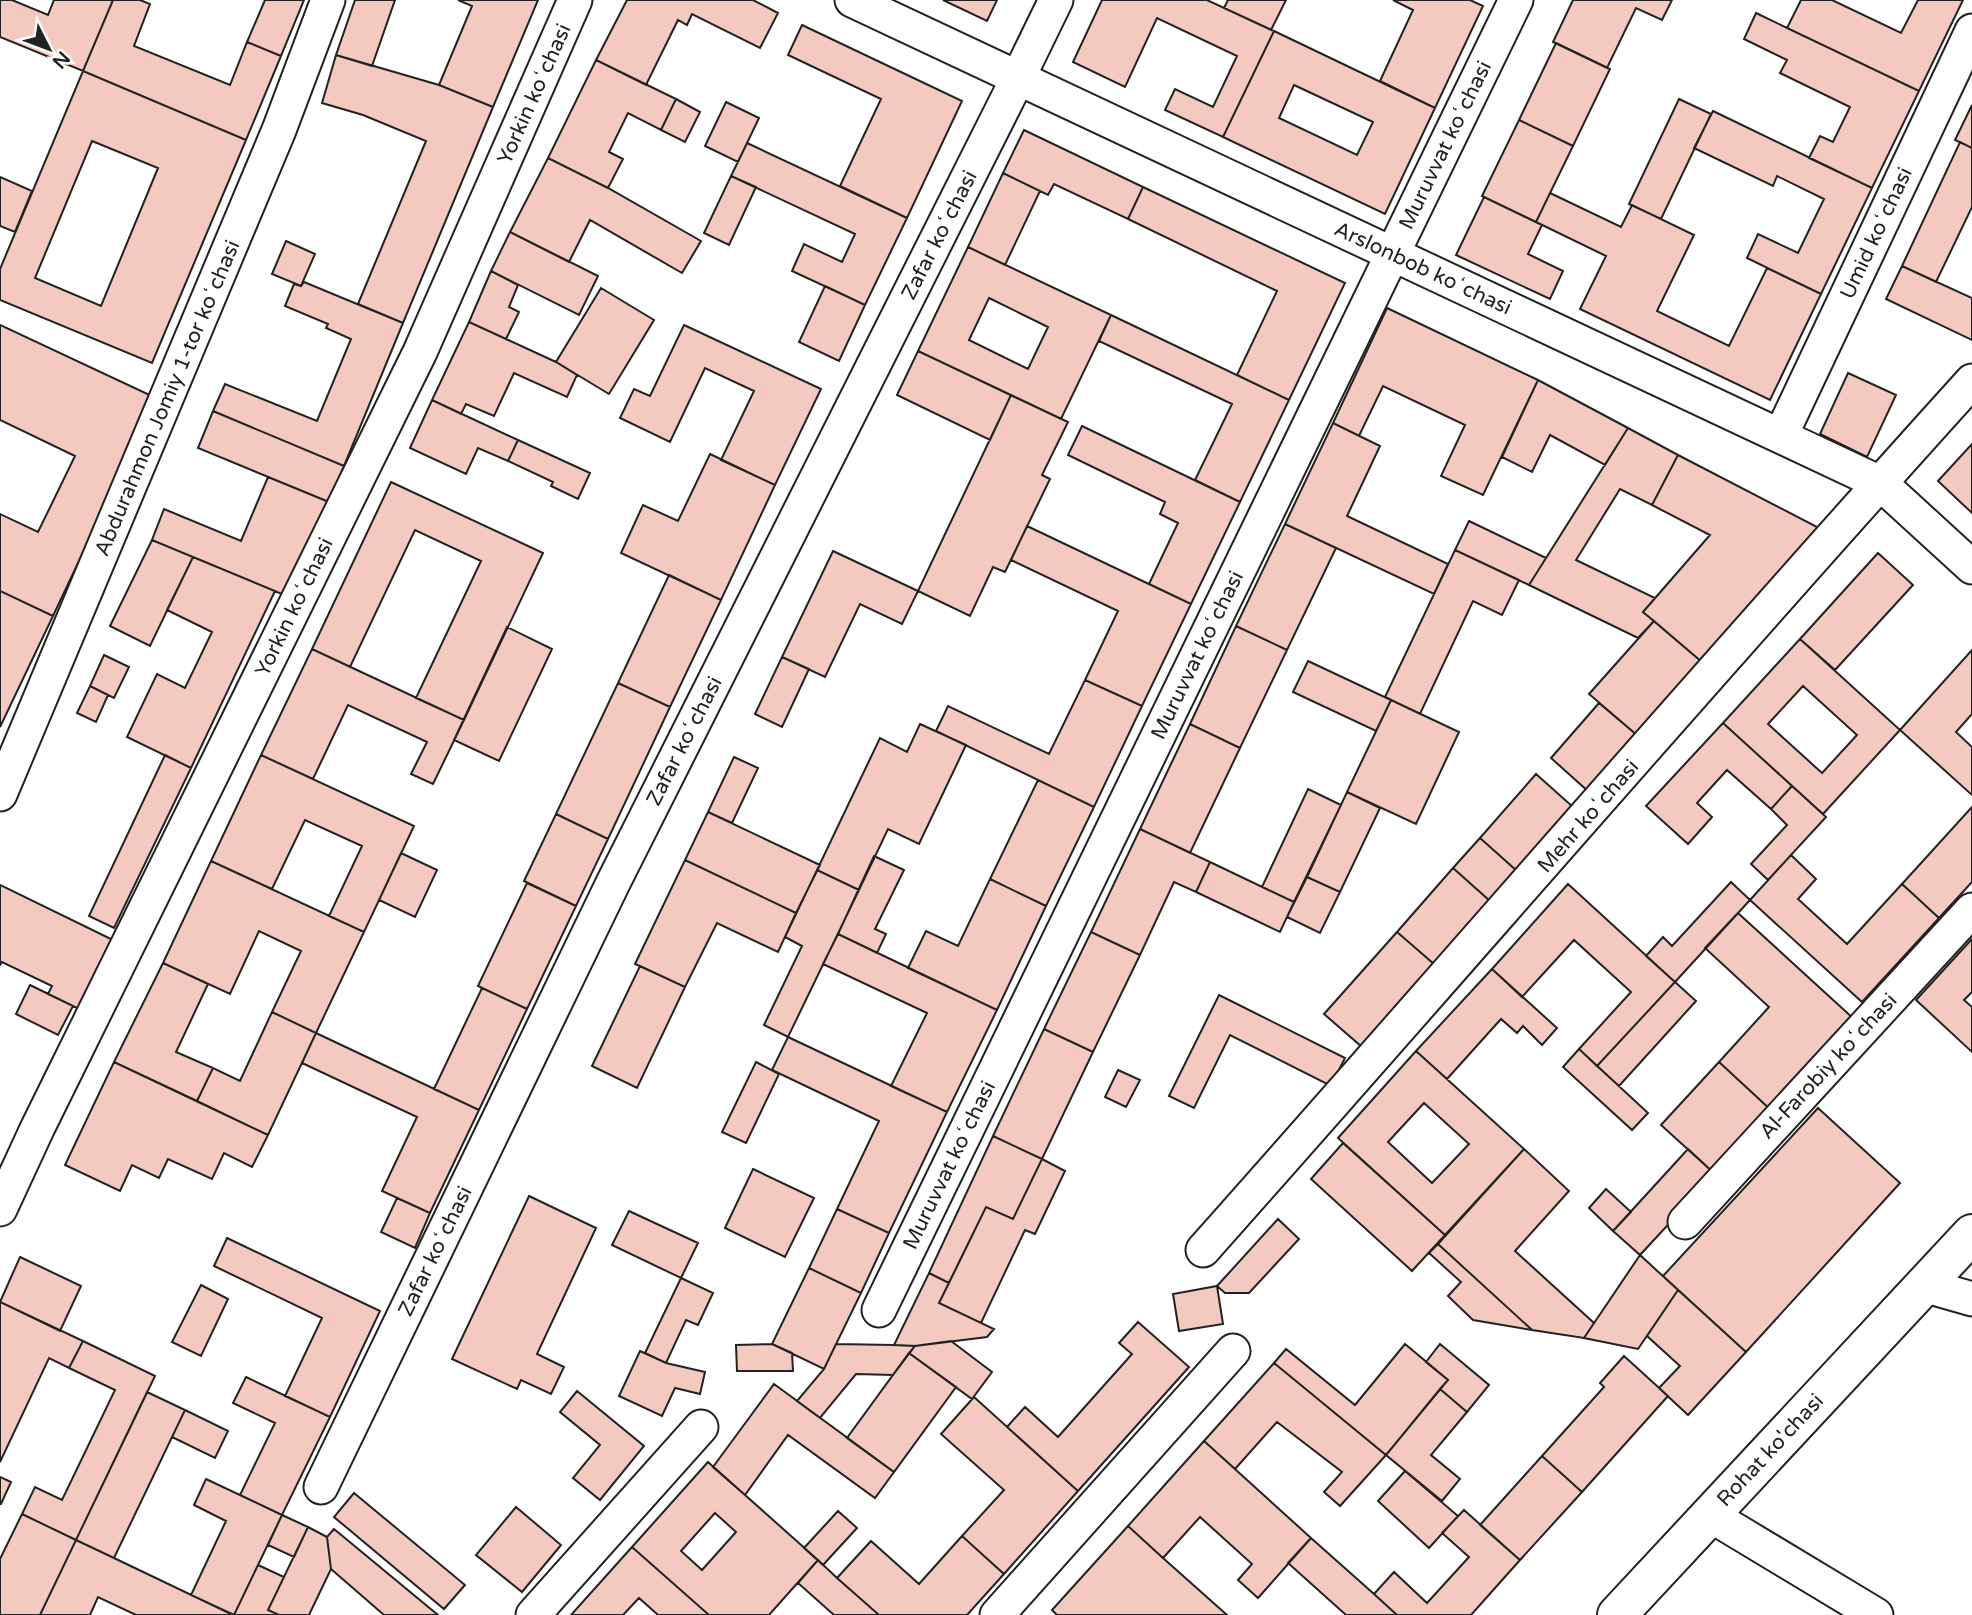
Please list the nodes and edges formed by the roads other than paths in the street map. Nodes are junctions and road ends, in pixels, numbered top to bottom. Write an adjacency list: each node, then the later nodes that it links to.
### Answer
1 (328, 0): 13 (street, Abdurahmon Jomiy 1-tor koʻchasi)
2 (575, 0): 15 (street, Yorkin koʻchasi)
3 (852, 0): 7 (street, Arslonbob koʻchasi)
4 (1056, 0): 7 (street, Zafar koʻchasi)
5 (1516, 0): 8 (street, Muruvvat koʻchasi)
6 (1972, 31): 10 (street, Umid koʻchasi)
7 (1018, 78): 8 (street, Arslonbob koʻchasi); 24 (street, Zafar koʻchasi)
8 (1392, 253): 10 (street, Arslonbob koʻchasi); 21 (street, Muruvvat koʻchasi)
9 (1972, 382): 11 (street, Mehr koʻchasi)
10 (1781, 435): 11 (street, Arslonbob koʻchasi)
11 (1880, 482): 12 (street, Arslonbob koʻchasi); 18 (street, Mehr koʻchasi)
12 (1972, 567)
13 (0, 793)
14 (1972, 910): 16 (street, Al-Farobiy koʻchasi)
15 (0, 1209)
16 (1685, 1222)
17 (1972, 1234): 19 (main road, Rohat ko'chasi)
18 (1203, 1250)
19 (1923, 1284): 20 (street); 25 (main road, Rohat ko'chasi)
20 (1972, 1299)
21 (879, 1310)
22 (1233, 1350): 27 (street)
23 (701, 1427): 26 (street)
24 (321, 1487)
25 (1710, 1515): 28 (main road, Rohat ko'chasi); 29 (street)
26 (533, 1615)
27 (997, 1615)
28 (1617, 1615)
29 (1876, 1615)

